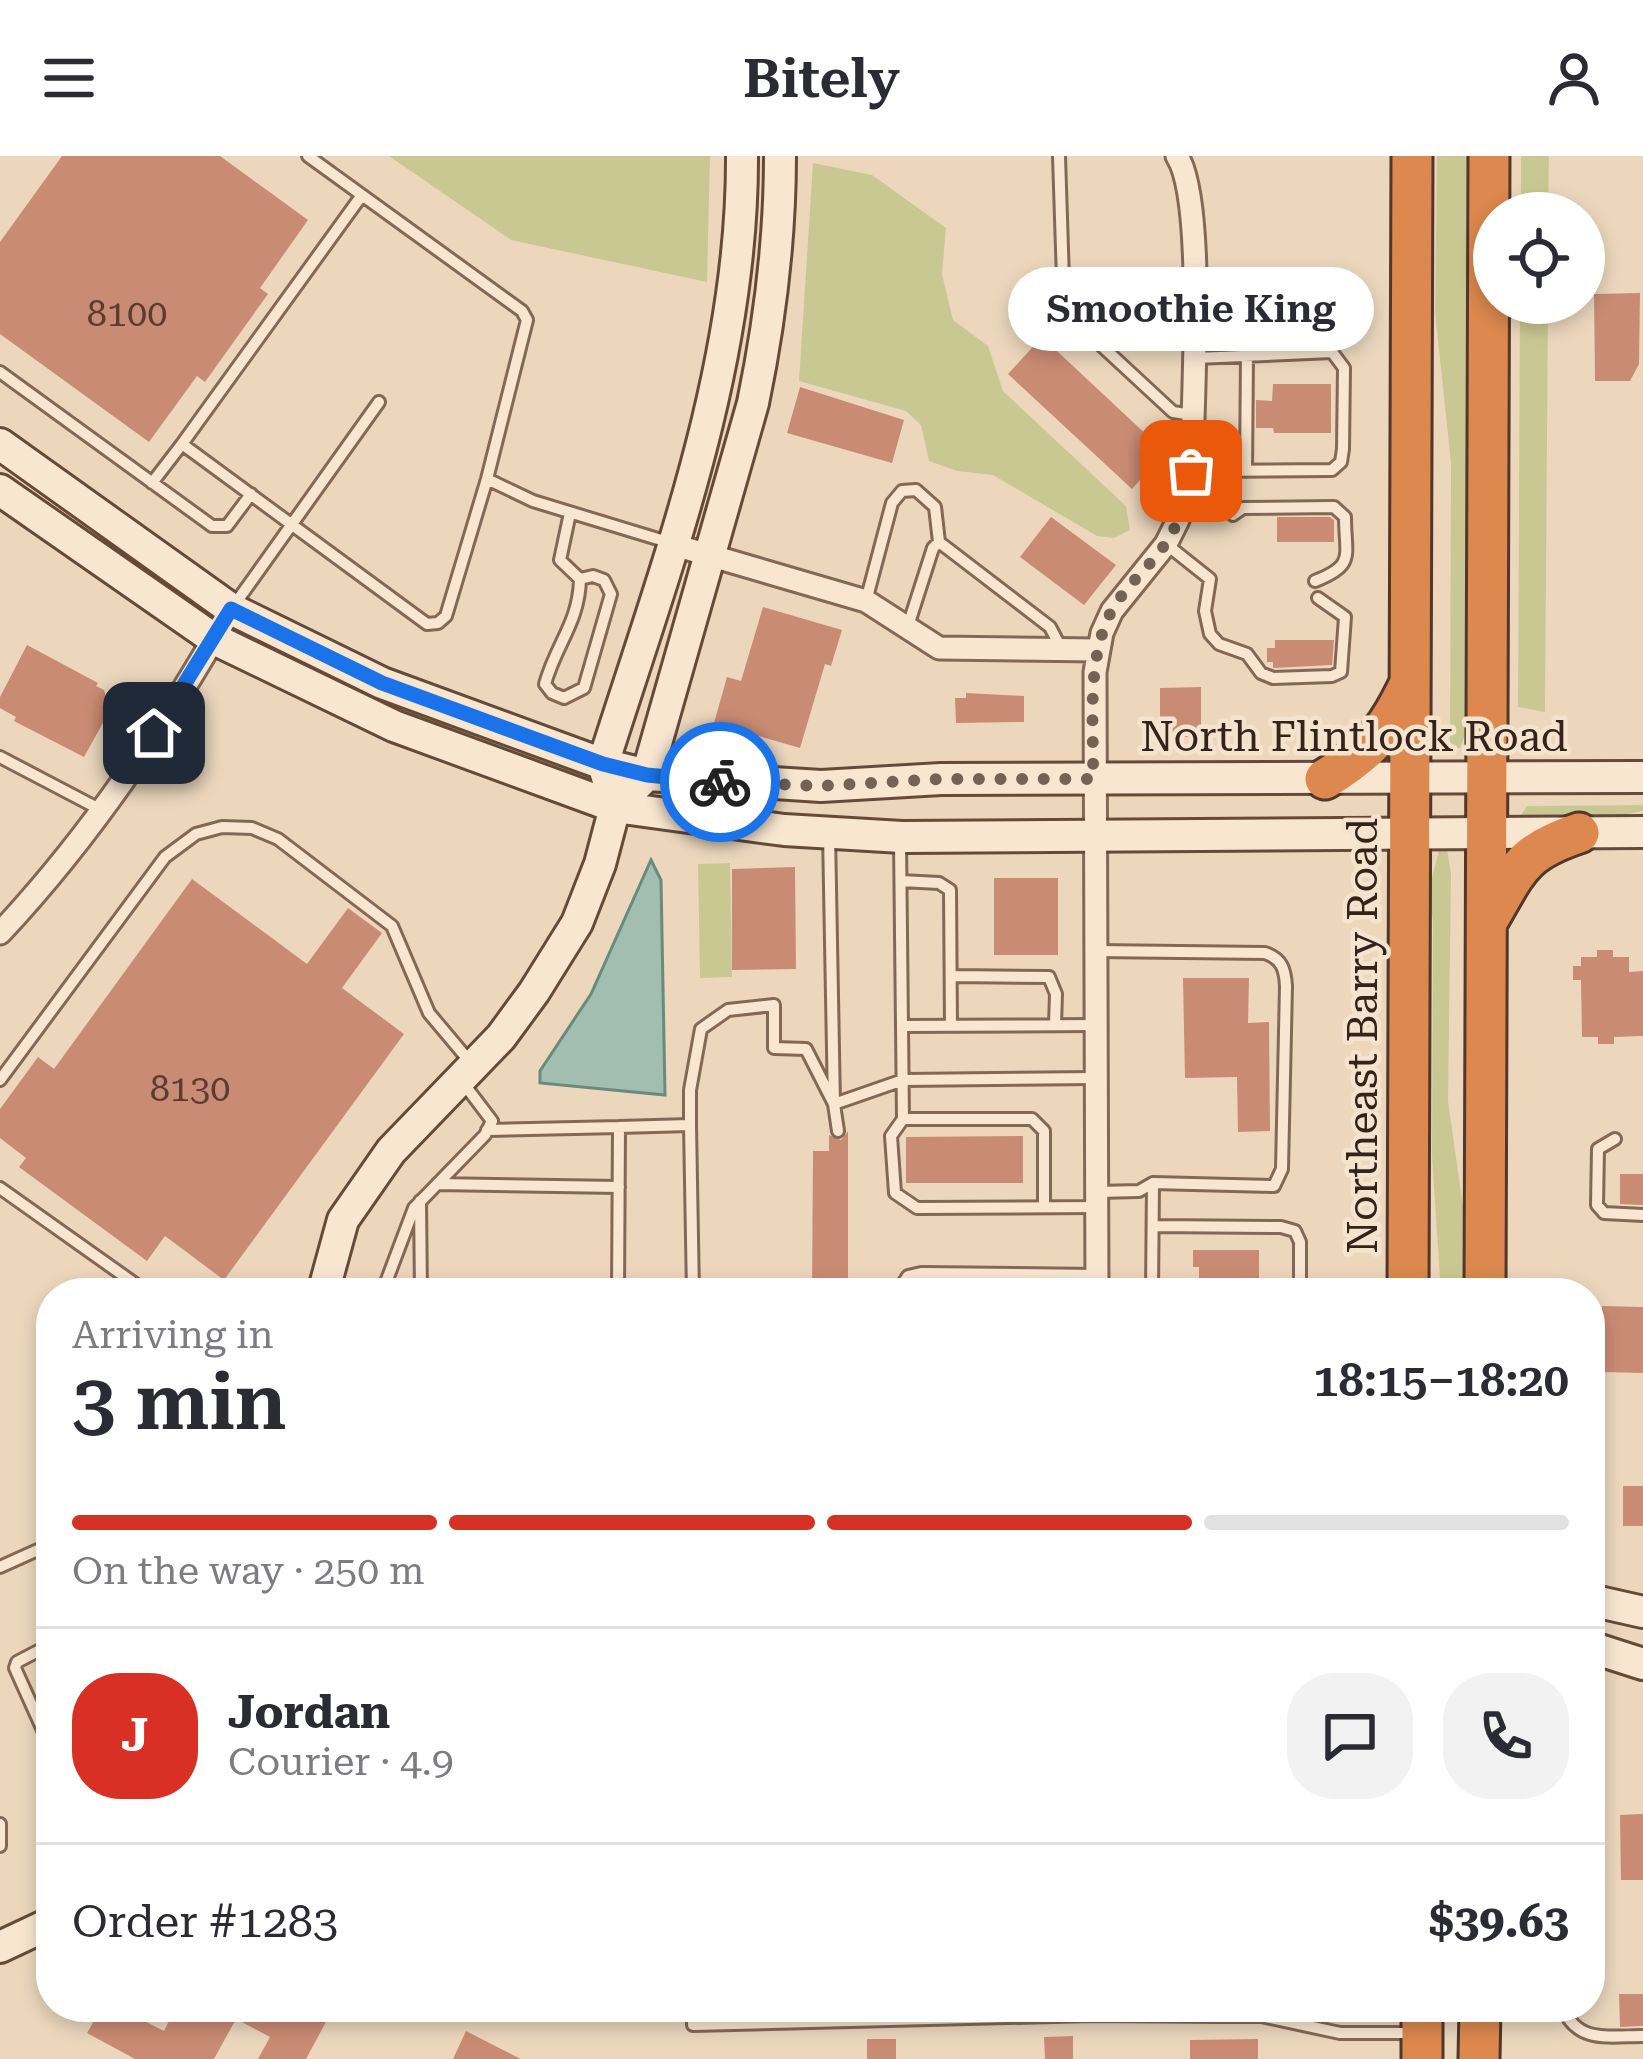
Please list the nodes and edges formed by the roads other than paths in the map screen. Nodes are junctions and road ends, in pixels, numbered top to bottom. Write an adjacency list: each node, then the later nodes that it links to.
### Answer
1 (308, 156): 8 (lane)
2 (742, 156): 28 (main road)
3 (780, 156): 30 (main road)
4 (1059, 156): 10 (lane)
5 (1178, 156): 9 (street)
6 (1412, 156): 40 (highway, Northeast Barry Road)
7 (1489, 156): 46 (highway)
8 (362, 195): 16 (lane); 20 (lane)
9 (1193, 318): 10 (lane); 12 (street)
10 (1077, 323): 15 (lane)
11 (1247, 356): 12 (lane); 18 (lane); 18 (lane)
12 (1193, 358): 15 (street)
13 (0, 372): 21 (lane)
14 (380, 402): 26 (lane)
15 (1192, 415): 19 (street)
16 (182, 443): 21 (lane); 23 (lane)
17 (0, 444): 35 (main road, North Flintlock Road)
18 (1246, 470): 19 (lane)
19 (1191, 471): 29 (street)
20 (488, 479): 24 (lane); 26 (lane)
21 (152, 483): 23 (lane)
22 (0, 490): 37 (main road)
23 (251, 494): 26 (lane)
24 (570, 513): 28 (lane); 31 (lane)
25 (1233, 514): 32 (lane)
26 (292, 525): 35 (lane)
27 (939, 542): 34 (lane); 36 (lane); 39 (lane)
28 (671, 544): 30 (street); 42 (main road)
29 (1166, 544): 33 (lane); 38 (street)
30 (708, 556): 34 (street); 43 (main road)
31 (580, 579): 31 (lane)
32 (1316, 581)
33 (1318, 598)
34 (866, 601): 36 (street)
35 (231, 609): 37 (street); 42 (main road, North Flintlock Road)
36 (908, 626): 39 (street)
37 (214, 639): 49 (main road); 50 (street)
38 (1098, 650): 39 (street); 47 (street)
39 (1063, 651)
40 (1411, 680): 45 (highway, Northeast Barry Road); 48 (highway)
41 (0, 757): 50 (lane)
42 (603, 764): 43 (main road, North Flintlock Road); 49 (main road)
43 (647, 775): 47 (main road, North Flintlock Road); 49 (main road)
44 (1643, 777): 46 (main road, North Flintlock Road)
45 (1411, 778): 46 (main road, North Flintlock Road); 48 (main road, North Flintlock Road); 56 (highway, Northeast Barry Road)
46 (1487, 778): 55 (highway)
47 (1093, 779): 48 (main road, North Flintlock Road); 54 (street)
48 (1325, 779)
49 (615, 807): 52 (main road); 67 (main road)
50 (104, 811): 60 (street)
51 (1643, 832): 53 (main road)
52 (829, 833): 57 (main road); 71 (lane)
53 (1579, 833): 55 (main road); 59 (highway)
54 (1095, 834): 56 (main road); 57 (main road); 61 (street)
55 (1486, 834): 56 (main road); 59 (highway)
56 (1410, 836): 98 (highway, Northeast Barry Road)
57 (900, 837): 58 (lane)
58 (901, 881): 62 (lane); 66 (lane)
59 (1487, 922): 99 (highway)
60 (0, 933)
61 (1096, 951): 63 (street); 78 (lane)
62 (951, 976): 64 (lane); 65 (lane)
63 (1096, 1024): 65 (lane); 68 (street)
64 (951, 1025): 65 (lane); 66 (lane)
65 (1055, 1025)
66 (902, 1026): 70 (lane)
67 (466, 1072): 69 (lane); 75 (lane); 88 (main road)
68 (1096, 1078): 70 (lane); 82 (street)
69 (0, 1080)
70 (902, 1080): 71 (lane); 72 (lane)
71 (834, 1104): 73 (lane); 76 (lane)
72 (903, 1119): 84 (lane); 84 (lane)
73 (690, 1125): 74 (lane); 92 (lane)
74 (619, 1127): 75 (lane); 80 (lane)
75 (488, 1130): 79 (lane)
76 (838, 1131)
77 (1615, 1139): 85 (lane)
78 (1153, 1183): 82 (lane); 86 (lane)
79 (437, 1184): 80 (lane); 83 (lane)
80 (619, 1187): 91 (lane)
81 (0, 1188): 87 (lane)
82 (1097, 1199): 84 (lane); 95 (street)
83 (420, 1201): 89 (lane); 90 (lane)
84 (1044, 1207)
85 (1643, 1215)
86 (1153, 1226): 96 (lane); 97 (lane)
87 (127, 1278)
88 (327, 1278)
89 (388, 1278)
90 (421, 1278)
91 (618, 1278)
92 (693, 1278)
93 (907, 1278): 94 (lane)
94 (1001, 1278)
95 (1097, 1278)
96 (1152, 1278)
97 (1300, 1278)
98 (1408, 1278)
99 (1485, 1278)
100 (36, 1551): 101 (lane)
101 (0, 1567)
102 (1605, 1603): 103 (main road)
103 (1643, 1612)
104 (36, 1652): 107 (lane)
105 (1605, 1652): 106 (main road)
106 (1643, 1664)
107 (36, 1715)
108 (0, 1824): 109 (lane)
109 (0, 1846)
110 (36, 1930): 111 (main road)
111 (0, 1947)
112 (693, 2022): 113 (lane)
113 (770, 2022)
114 (1289, 2022): 119 (lane)
115 (1480, 2022): 121 (highway)
116 (1569, 2022): 118 (lane)
117 (1577, 2022): 118 (lane)
118 (1580, 2032): 120 (lane)
119 (1422, 2033)
120 (1643, 2036)
121 (1480, 2059)

